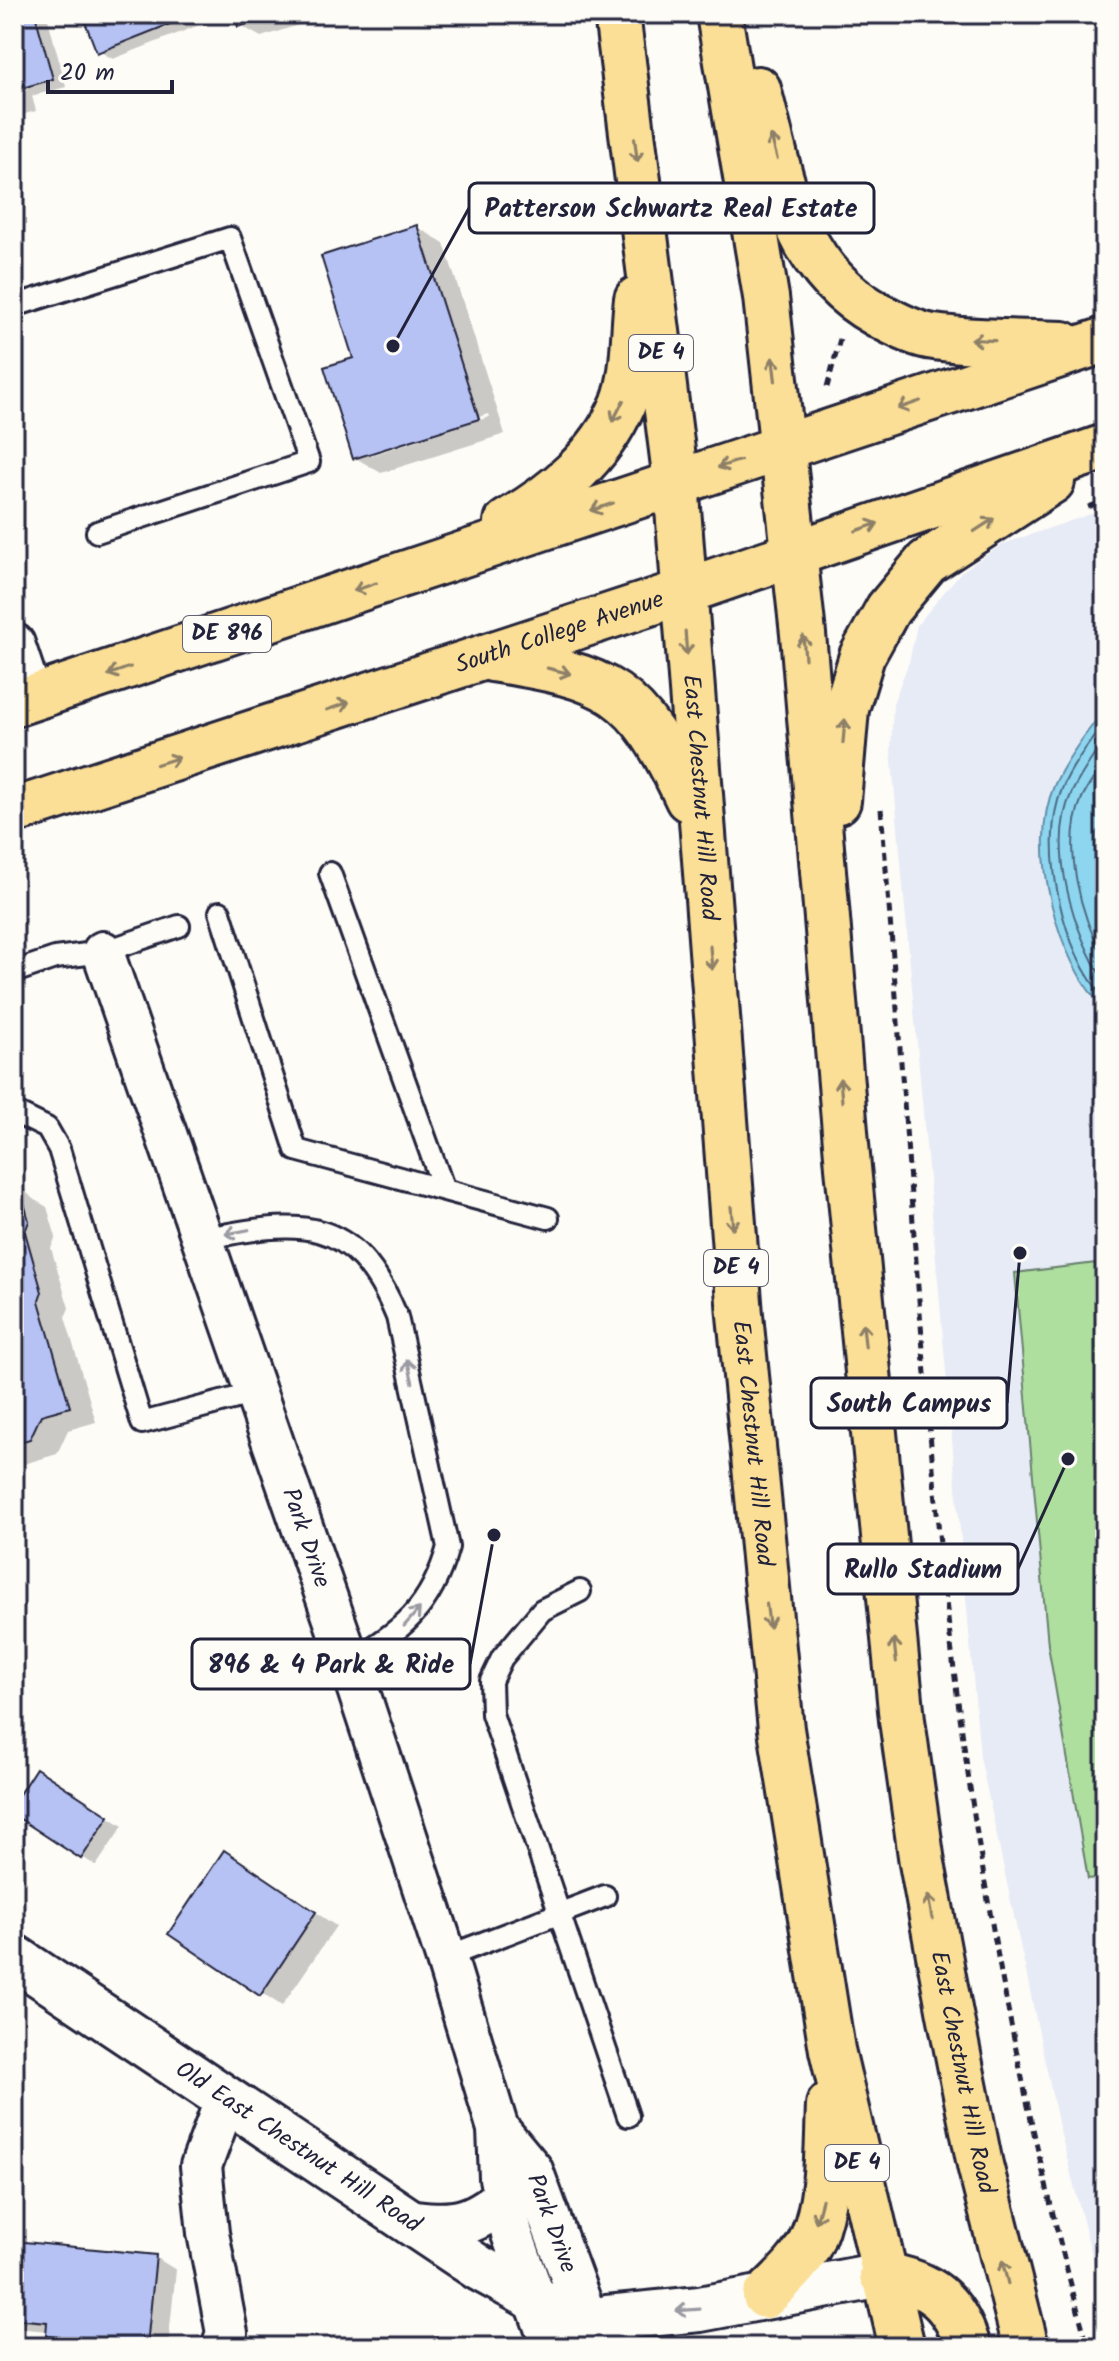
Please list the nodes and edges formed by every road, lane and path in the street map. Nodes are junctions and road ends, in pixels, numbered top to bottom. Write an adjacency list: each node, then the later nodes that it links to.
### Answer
1 (617, 14): 4 (main road, DE 4, one-way to 4)
2 (719, 14): 9 (main road, East Chestnut Hill Road, one-way to 2)
3 (734, 14): 7 (main road, one-way to 3)
4 (645, 224): 11 (main road, DE 4); 16 (main road, DE 896, one-way to 16)
5 (14, 306): 14 (lane)
6 (843, 328): 8 (path)
7 (1097, 342): 9 (main road, one-way to 9)
8 (826, 392)
9 (783, 447): 11 (main road, one-way to 11); 15 (main road, East Chestnut Hill Road)
10 (1105, 448): 15 (main road, South College Avenue, one-way to 10); 26 (main road, one-way to 10)
11 (676, 482): 16 (main road, one-way to 16); 17 (main road, East Chestnut Hill Road / DE 4)
12 (1105, 501): 13 (path)
13 (1077, 511)
14 (97, 532)
15 (793, 552): 17 (main road, South College Avenue); 26 (main road, East Chestnut Hill Road, one-way to 15)
16 (439, 562): 20 (main road, DE 896, one-way to 20)
17 (683, 592): 19 (main road, South College Avenue); 23 (main road, East Chestnut Hill Road / DE 4, one-way to 23)
18 (14, 644): 20 (street)
19 (482, 658): 22 (main road, South College Avenue, one-way to 19); 23 (main road, one-way to 23)
20 (23, 701)
21 (881, 800): 55 (path)
22 (14, 811)
23 (700, 826): 41 (main road, East Chestnut Hill Road / DE 4, one-way to 41)
24 (330, 873): 31 (lane)
25 (220, 912): 31 (lane)
26 (827, 920): 54 (main road, East Chestnut Hill Road, one-way to 26)
27 (179, 926): 28 (lane)
28 (103, 952): 29 (lane); 33 (street, Park Drive)
29 (14, 972)
30 (14, 1112): 34 (lane)
31 (444, 1190): 32 (lane)
32 (548, 1218)
33 (202, 1239): 34 (street, Park Drive); 36 (lane, one-way to 33)
34 (255, 1393): 36 (street, Park Drive)
35 (580, 1591): 38 (lane)
36 (349, 1662): 40 (street, Park Drive)
37 (605, 1896): 38 (lane)
38 (559, 1914): 40 (lane); 43 (lane)
39 (14, 1957): 42 (street, Old East Chestnut Hill Road)
40 (446, 1957): 44 (street, Park Drive)
41 (832, 2050): 47 (main road, East Chestnut Hill Road / DE 4); 48 (main road, one-way to 48)
42 (226, 2098): 46 (street, Old East Chestnut Hill Road); 51 (street)
43 (628, 2116)
44 (498, 2129): 45 (street, Park Drive); 50 (street, Park Drive)
45 (504, 2199): 46 (street); 49 (street, Park Drive)
46 (416, 2223): 49 (street, Old East Chestnut Hill Road)
47 (882, 2275): 48 (street); 52 (main road, East Chestnut Hill Road / DE 4); 53 (main road)
48 (765, 2296): 50 (street, one-way to 50)
49 (532, 2297): 50 (street, Old East Chestnut Hill Road)
50 (588, 2342)
51 (222, 2347)
52 (902, 2347)
53 (968, 2347)
54 (1026, 2347)
55 (1088, 2347)

